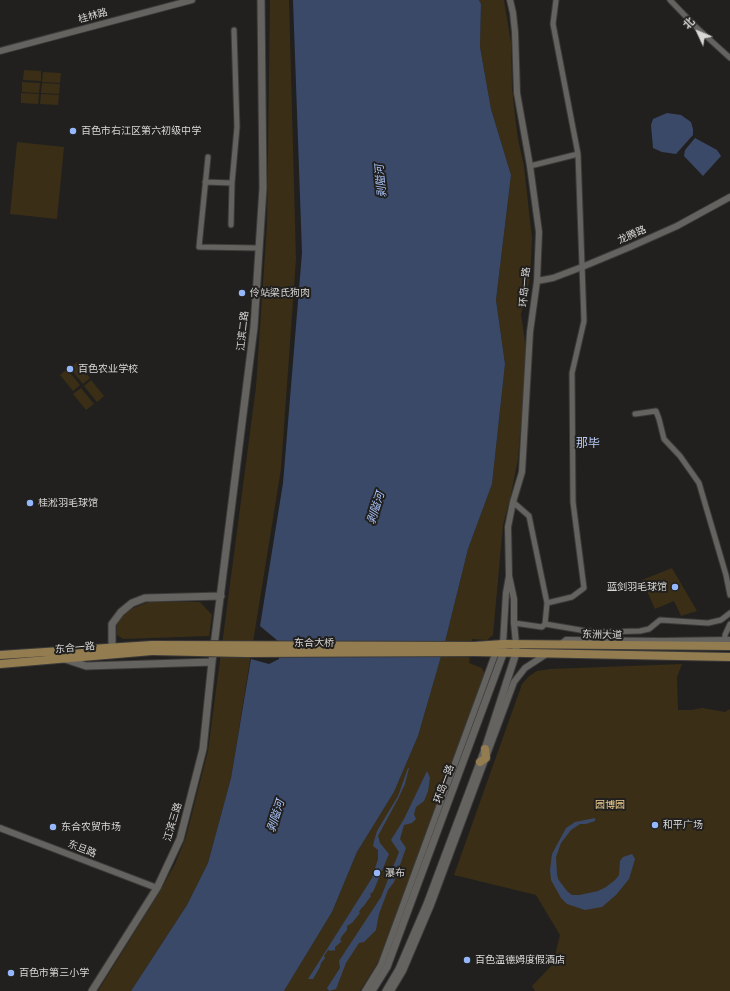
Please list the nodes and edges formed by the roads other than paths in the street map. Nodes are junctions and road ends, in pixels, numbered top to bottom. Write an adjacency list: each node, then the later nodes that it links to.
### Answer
1 (188, 0): 7 (street, 桂林路)
2 (261, 0): 16 (main road, 江滨二路)
3 (510, 0): 11 (street, 环岛一路)
4 (556, 0): 9 (street)
5 (670, 0): 8 (street)
6 (234, 30): 13 (street)
7 (0, 51)
8 (730, 58)
9 (578, 154): 11 (street); 17 (street)
10 (208, 157): 12 (street)
11 (530, 166): 18 (street, 环岛一路)
12 (205, 182): 13 (street); 16 (street)
13 (232, 183): 15 (street)
14 (730, 197): 17 (street, 龙腾路)
15 (231, 225)
16 (259, 248): 23 (main road, 江滨二路)
17 (582, 268): 18 (street, 龙腾路); 24 (street)
18 (537, 281): 20 (street, 环岛一路)
19 (635, 414): 22 (street)
20 (513, 502): 21 (street, 环岛一路); 24 (street)
21 (509, 576): 26 (street, 环岛一路); 36 (street, 环岛一路)
22 (730, 595)
23 (221, 596): 33 (main road); 43 (main road, 江滨二路)
24 (547, 603): 27 (street)
25 (730, 613): 27 (street)
26 (514, 624): 27 (street); 30 (street, 环岛一路)
27 (545, 624)
28 (730, 624): 29 (street)
29 (728, 643): 31 (street); 32 (main road, 东洲大道)
30 (516, 644): 31 (main road, 东洲大道); 36 (main road, 东洲大道); 37 (main road, 环岛一路)
31 (561, 644): 32 (main road, 东洲大道)
32 (577, 645): 40 (main road)
33 (112, 648): 34 (main road, 东合一路); 39 (main road, 东合一路)
34 (152, 648): 35 (main road, 东合大桥, bridge); 42 (main road, 东合一路)
35 (475, 649): 36 (main road, 东洲大道)
36 (500, 649): 37 (main road, 东洲大道); 50 (street); 51 (main road, 环岛一路)
37 (516, 654): 38 (main road, 东洲大道); 45 (main road, 环岛一路)
38 (545, 654): 40 (main road, 东洲大道); 46 (street)
39 (0, 655)
40 (577, 655): 41 (main road, 东洲大道)
41 (730, 657)
42 (65, 658): 43 (main road); 44 (main road, 东合一路)
43 (212, 662): 48 (main road, 江滨三路)
44 (0, 664)
45 (485, 749): 46 (main road)
46 (483, 760): 52 (main road); 53 (street)
47 (0, 828): 48 (street, 东旦路)
48 (156, 888): 49 (main road, 江滨三路)
49 (92, 991)
50 (364, 991)
51 (372, 991)
52 (386, 991)
53 (391, 991)

